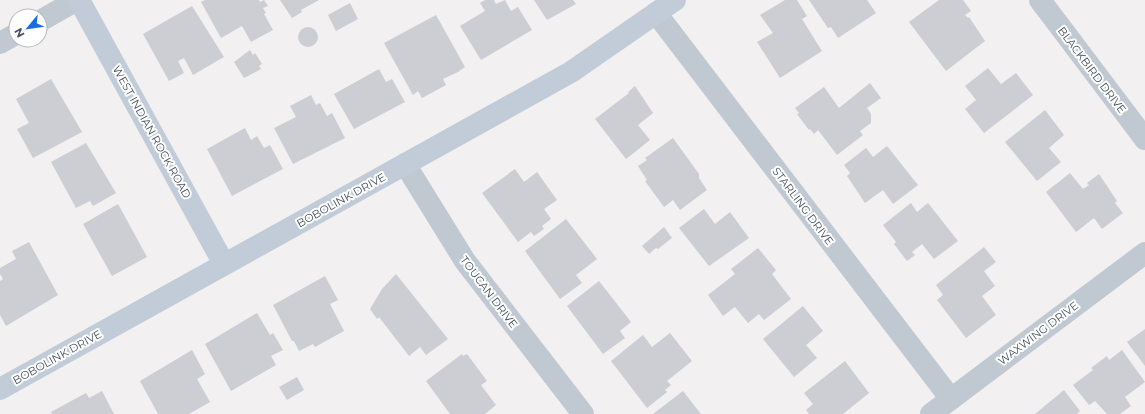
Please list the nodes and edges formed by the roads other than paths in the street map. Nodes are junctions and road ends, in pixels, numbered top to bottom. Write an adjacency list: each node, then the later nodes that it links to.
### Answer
1 (78, 0): 5 (street); 9 (street, WEST INDIAN ROCK ROAD)
2 (675, 0): 4 (street, BOBOLINK DRIVE)
3 (1040, 0): 6 (street, BLACKBIRD DRIVE)
4 (656, 13): 7 (street, BOBOLINK DRIVE); 11 (street, STARLING DRIVE)
5 (48, 17)
6 (1145, 139)
7 (405, 164): 9 (street, BOBOLINK DRIVE); 12 (street, TOUCAN DRIVE)
8 (1145, 253): 11 (street, WAXWING DRIVE)
9 (224, 264): 10 (street, BOBOLINK DRIVE)
10 (0, 388)
11 (951, 399): 13 (street, WAXWING DRIVE)
12 (583, 414)
13 (931, 414)

